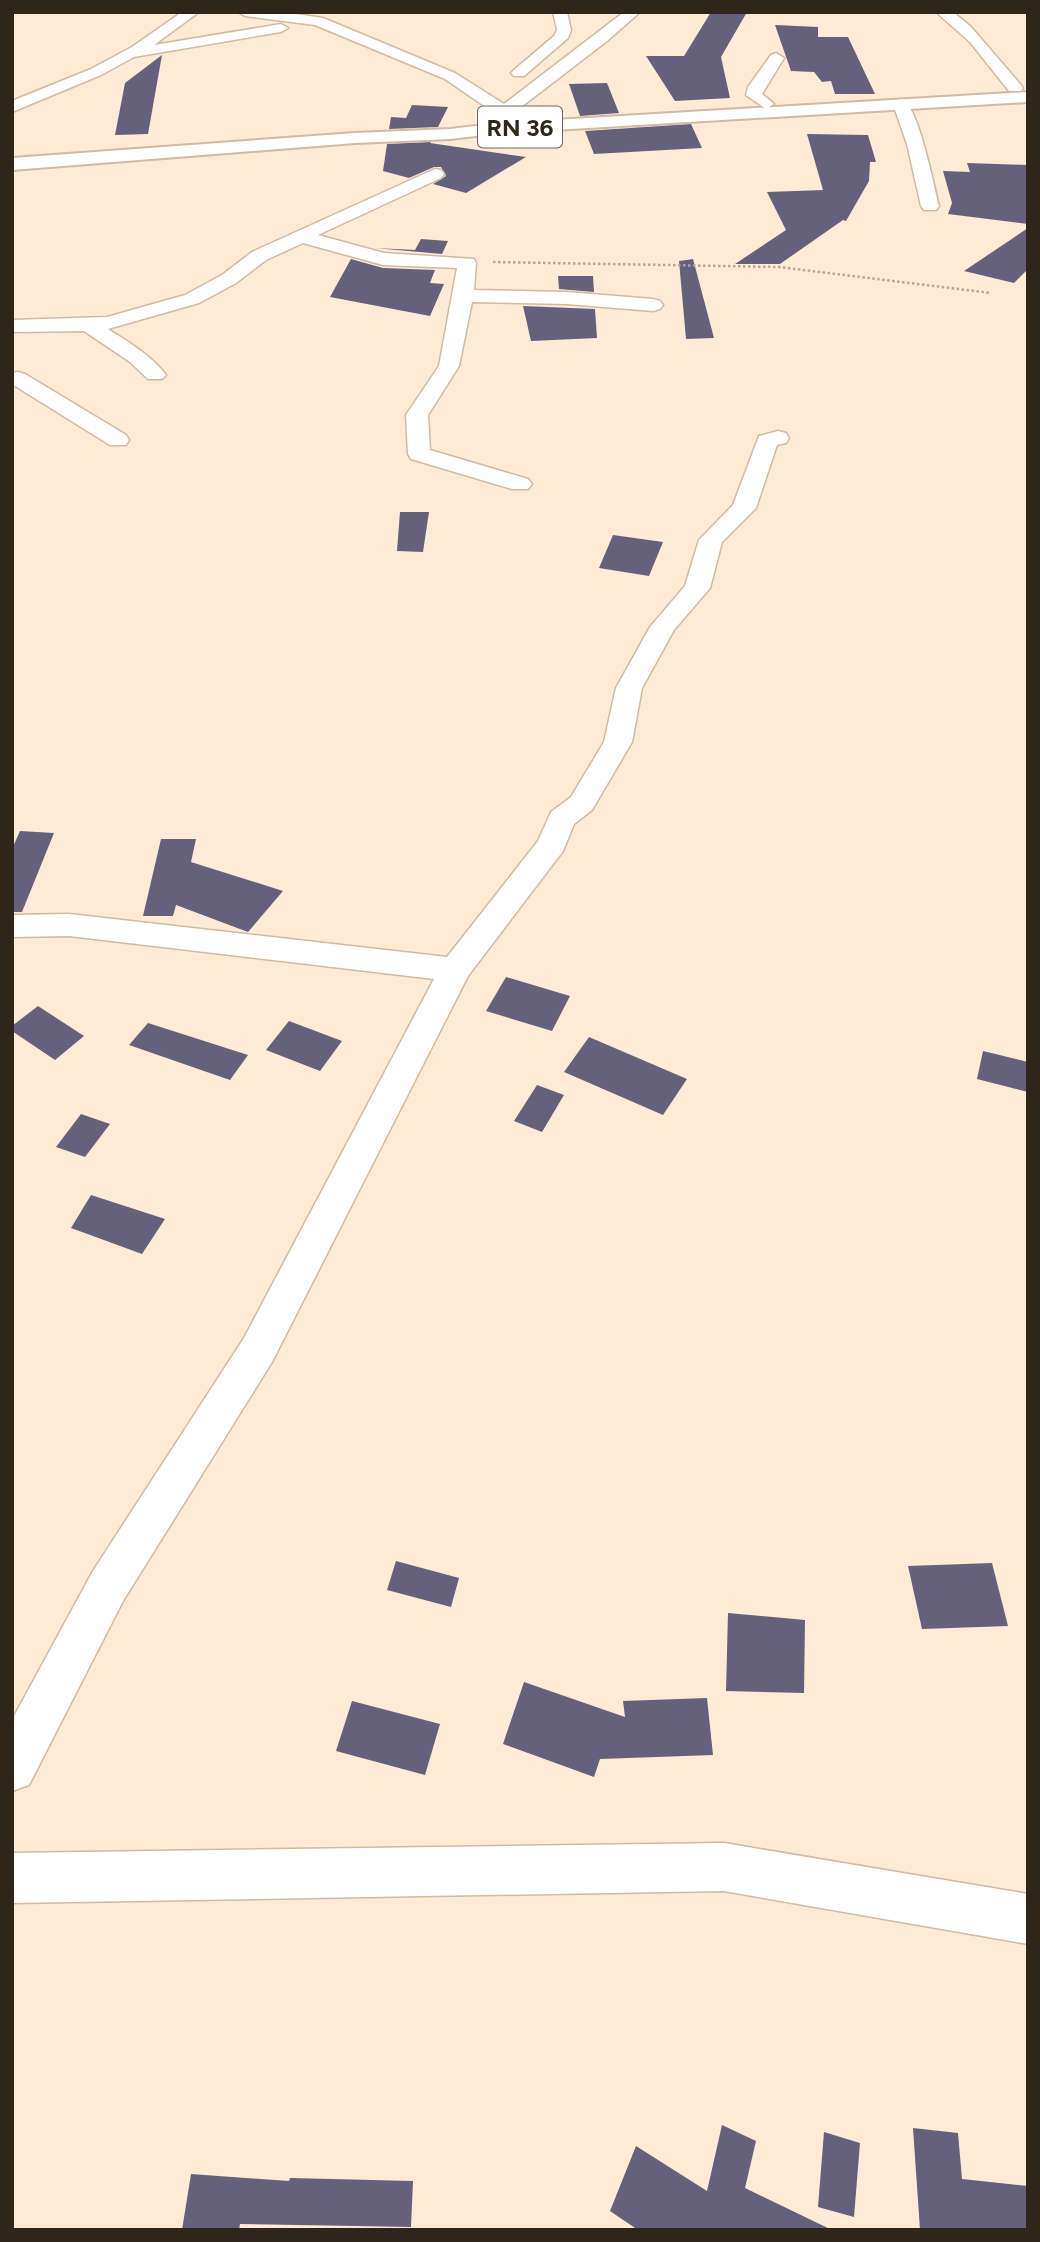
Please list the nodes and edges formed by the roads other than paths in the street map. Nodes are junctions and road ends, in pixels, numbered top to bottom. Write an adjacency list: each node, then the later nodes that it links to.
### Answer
1 (192, 12): 8 (street)
2 (245, 12): 7 (street)
3 (560, 12): 10 (street)
4 (633, 12): 15 (street)
5 (943, 12): 11 (street)
6 (341, 15): 7 (street)
7 (318, 22): 8 (street); 10 (street)
8 (128, 54): 14 (street)
9 (776, 58): 12 (street)
10 (496, 91): 15 (street)
11 (1024, 91): 12 (main road, RN 36); 13 (main road, RN 36)
12 (766, 104): 15 (main road, RN 36)
13 (901, 104): 17 (main road, RN 36); 19 (street)
14 (13, 106)
15 (504, 116): 16 (main road, RN 36)
16 (12, 155)
17 (12, 163)
18 (435, 174): 20 (street)
19 (930, 206)
20 (303, 237): 21 (street); 23 (street)
21 (462, 296): 22 (street); 29 (street)
22 (653, 305)
23 (88, 325): 24 (street); 26 (street)
24 (12, 326)
25 (15, 374): 28 (street)
26 (155, 375)
27 (778, 439): 31 (street)
28 (118, 440)
29 (520, 484)
30 (12, 926): 31 (street)
31 (454, 970): 32 (street)
32 (12, 1768)
33 (12, 1878): 34 (street)
34 (1028, 1919)

